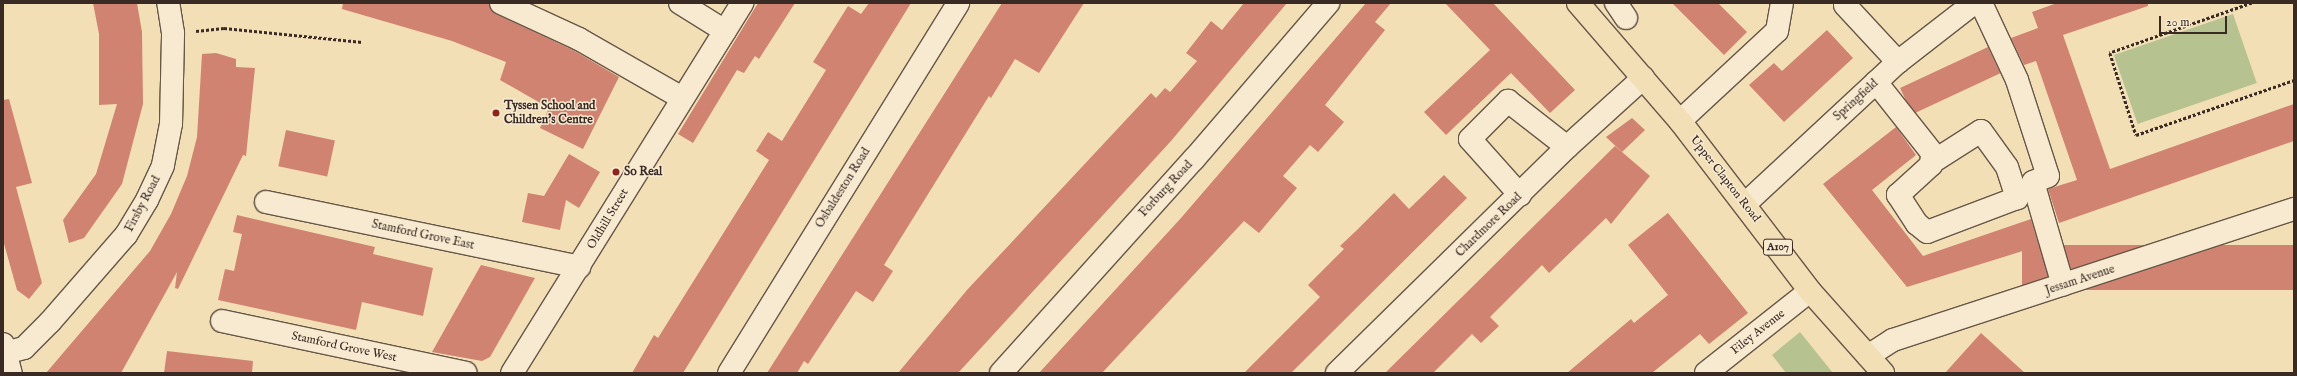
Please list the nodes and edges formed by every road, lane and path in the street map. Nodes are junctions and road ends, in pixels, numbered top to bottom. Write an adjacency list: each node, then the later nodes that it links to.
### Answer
1 (168, 3): 14 (street, Firsby Road)
2 (501, 3): 20 (street)
3 (680, 3): 13 (street)
4 (742, 3): 13 (street, Oldhill Street)
5 (958, 3): 36 (street, Osbaldeston Road)
6 (1328, 3): 37 (street, Forburg Road)
7 (1578, 3): 17 (highway, A107)
8 (1974, 3): 16 (street, Springfield)
9 (1981, 3): 29 (street)
10 (2252, 3): 18 (path)
11 (1784, 4): 21 (street)
12 (1845, 5): 16 (street)
13 (725, 31): 20 (street, Oldhill Street)
14 (173, 33): 15 (path); 33 (street, Firsby Road)
15 (362, 42)
16 (1898, 62): 19 (street, Springfield)
17 (1643, 78): 21 (highway, Upper Clapton Road / A107); 22 (street, Chardmore Road)
18 (2294, 80)
19 (1876, 82): 23 (street); 26 (street, Springfield)
20 (682, 98): 28 (street, Oldhill Street)
21 (1680, 121): 26 (highway, Upper Clapton Road / A107)
22 (1567, 147): 24 (street, Chardmore Road); 24 (street)
23 (1932, 156): 23 (street)
24 (1520, 195): 38 (street, Chardmore Road)
25 (266, 202): 28 (street, Stamford Grove East)
26 (1745, 204): 30 (highway, Upper Clapton Road / A107)
27 (2294, 209): 29 (street, Jessam Avenue)
28 (579, 267): 35 (street, Oldhill Street)
29 (2063, 285): 32 (street, Jessam Avenue)
30 (1810, 291): 32 (highway, Upper Clapton Road / A107); 39 (street, Filey Avenue)
31 (222, 322): 34 (street, Stamford Grove West)
32 (1868, 356): 40 (highway, Upper Clapton Road / A107)
33 (6, 357)
34 (466, 373)
35 (512, 373)
36 (729, 373)
37 (1001, 373)
38 (1337, 373)
39 (1706, 373)
40 (1883, 373)

